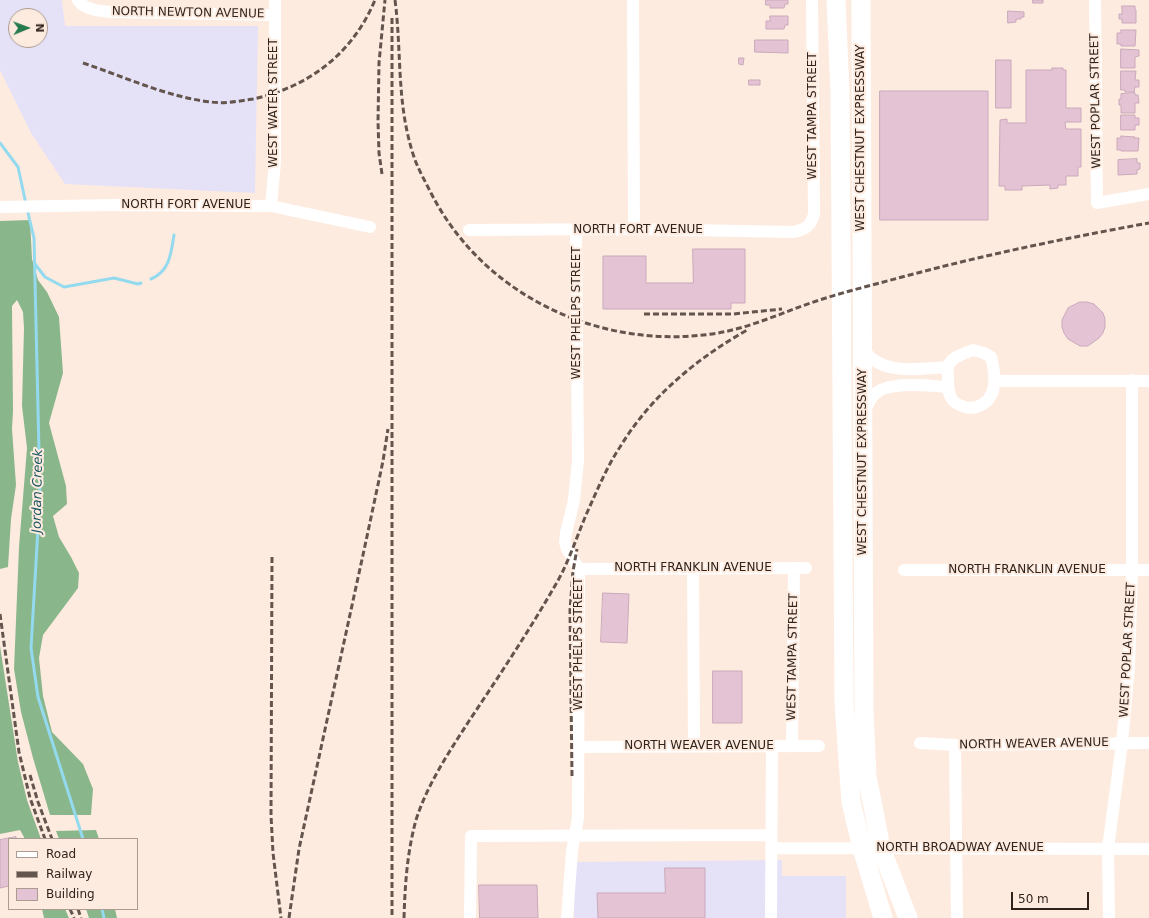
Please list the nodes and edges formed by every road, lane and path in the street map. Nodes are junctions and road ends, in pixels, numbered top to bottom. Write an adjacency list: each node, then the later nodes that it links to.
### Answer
1 (275, 0): 8 (street, WEST WATER STREET)
2 (633, 0): 14 (street)
3 (812, 0): 13 (street, WEST TAMPA STREET)
4 (836, 0): 43 (main road, WEST CHESTNUT EXPRESSWAY)
5 (861, 0): 17 (main road, WEST CHESTNUT EXPRESSWAY)
6 (1095, 0): 9 (street, WEST POPLAR STREET)
7 (79, 1): 8 (street, NORTH NEWTON AVENUE)
8 (275, 15): 10 (street, WEST WATER STREET)
9 (1149, 194)
10 (271, 206): 11 (street, NORTH FORT AVENUE); 12 (street, NORTH FORT AVENUE)
11 (0, 207)
12 (370, 227)
13 (806, 228): 14 (street, NORTH FORT AVENUE)
14 (634, 229): 16 (street, NORTH FORT AVENUE)
15 (469, 230): 16 (street, NORTH FORT AVENUE)
16 (576, 230): 27 (street, WEST PHELPS STREET)
17 (862, 345): 18 (street); 23 (main road, WEST CHESTNUT EXPRESSWAY)
18 (948, 367): 20 (street); 22 (street)
19 (1132, 380): 20 (street); 21 (street); 29 (street, WEST POPLAR STREET)
20 (995, 381): 22 (street)
21 (1149, 381)
22 (948, 387): 23 (street)
23 (862, 416): 44 (main road, WEST CHESTNUT EXPRESSWAY)
24 (694, 568): 25 (street, NORTH FRANKLIN AVENUE); 27 (street, NORTH FRANKLIN AVENUE); 35 (street)
25 (794, 568): 26 (street, NORTH FRANKLIN AVENUE); 37 (street, WEST TAMPA STREET)
26 (806, 568)
27 (580, 569): 39 (street, WEST PHELPS STREET)
28 (904, 570): 29 (street, NORTH FRANKLIN AVENUE)
29 (1132, 570): 30 (street, NORTH FRANKLIN AVENUE); 32 (street, WEST POPLAR STREET)
30 (1149, 570)
31 (920, 743): 34 (street, NORTH WEAVER AVENUE)
32 (1122, 743): 33 (street, NORTH WEAVER AVENUE); 34 (street, NORTH WEAVER AVENUE); 46 (street, WEST POPLAR STREET)
33 (1149, 743)
34 (955, 745): 45 (street)
35 (694, 746): 36 (street, NORTH WEAVER AVENUE); 39 (street, NORTH WEAVER AVENUE)
36 (772, 746): 37 (street, NORTH WEAVER AVENUE); 40 (street)
37 (792, 746): 38 (street, NORTH WEAVER AVENUE)
38 (819, 746)
39 (579, 747): 41 (street, WEST PHELPS STREET)
40 (771, 835): 41 (street); 42 (street)
41 (574, 837): 48 (street); 49 (street, WEST PHELPS STREET)
42 (771, 848): 43 (street, NORTH BROADWAY AVENUE); 50 (street)
43 (862, 848): 44 (street, NORTH BROADWAY AVENUE); 51 (main road, WEST CHESTNUT EXPRESSWAY)
44 (881, 848): 45 (street, NORTH BROADWAY AVENUE); 52 (main road, WEST CHESTNUT EXPRESSWAY)
45 (956, 848): 46 (street, NORTH BROADWAY AVENUE); 53 (street)
46 (1108, 848): 47 (street, NORTH BROADWAY AVENUE); 54 (street, WEST POPLAR STREET)
47 (1149, 849)
48 (470, 918)
49 (567, 918)
50 (771, 918)
51 (883, 918)
52 (908, 918)
53 (957, 918)
54 (1109, 918)

